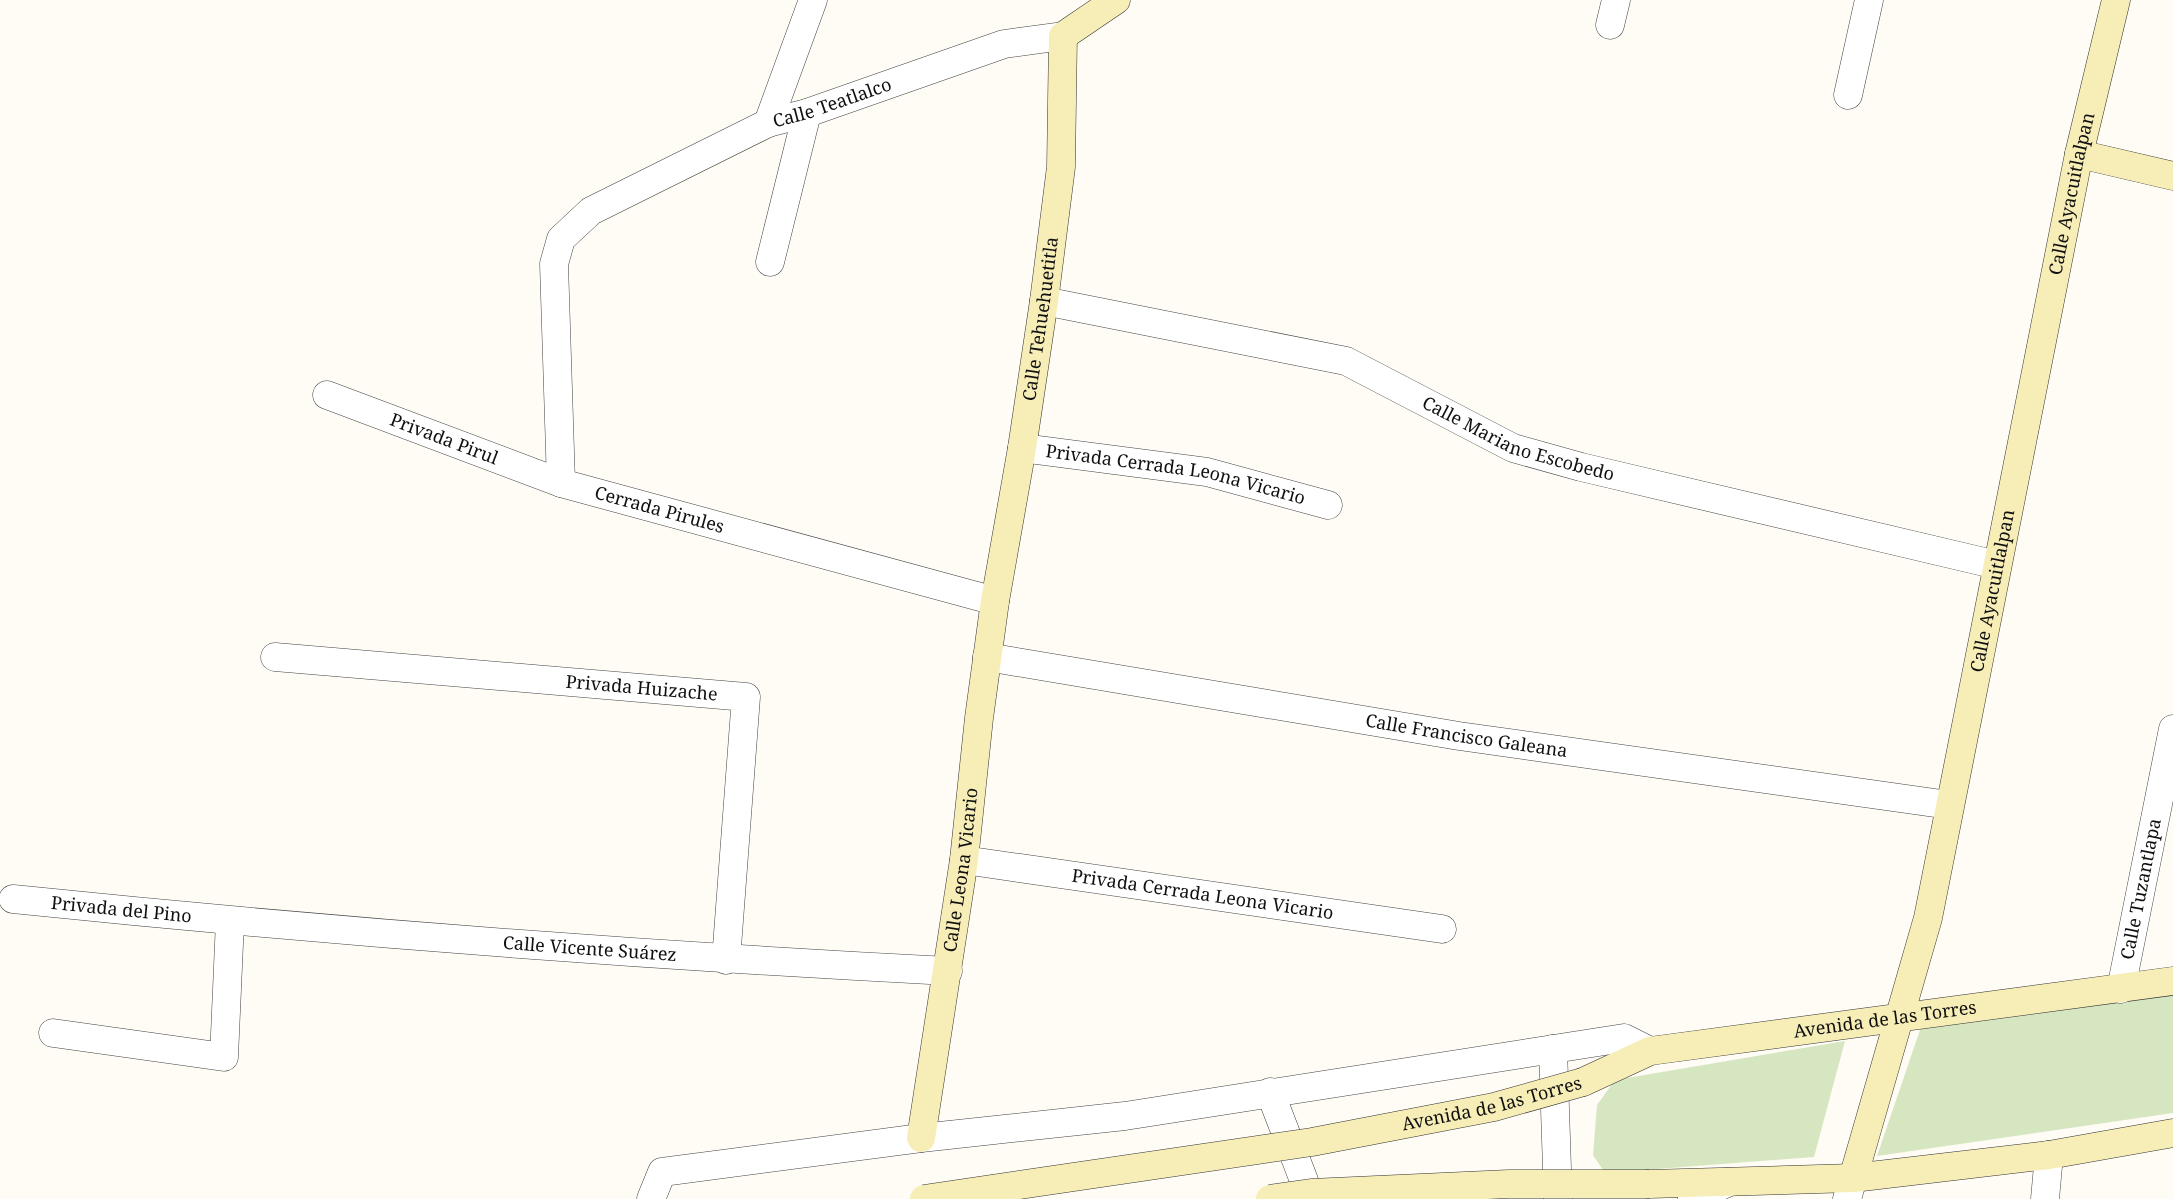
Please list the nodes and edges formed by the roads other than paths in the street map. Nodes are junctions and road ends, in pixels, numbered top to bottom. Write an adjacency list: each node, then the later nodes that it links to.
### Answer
1 (814, 0): 8 (street)
2 (1116, 0): 5 (street, Calle Teatlalco)
3 (1869, 0): 6 (street)
4 (2116, 0): 9 (street, Calle Ayacuitlalpan)
5 (1063, 36): 7 (street, Calle Teatlalco); 12 (street, Calle Tehuehuetitla)
6 (1848, 95)
7 (807, 113): 8 (street, Calle Teatlalco); 11 (street)
8 (768, 124): 15 (street, Calle Teatlalco)
9 (2079, 154): 10 (street); 17 (street, Calle Ayacuitlalpan)
10 (2173, 176)
11 (770, 262)
12 (1044, 301): 14 (street, Calle Tehuehuetitla); 17 (street, Calle Mariano Escobedo)
13 (327, 395): 15 (street, Privada Pirul)
14 (1022, 448): 16 (street, Privada Cerrada Leona Vicario); 18 (street, Calle Tehuehuetitla)
15 (561, 483): 18 (street, Cerrada Pirules)
16 (1328, 505)
17 (1997, 565): 22 (street, Calle Ayacuitlalpan)
18 (995, 601): 20 (street, Calle Leona Vicario)
19 (275, 657): 27 (street, Privada Huizache)
20 (987, 657): 22 (street, Calle Francisco Galeana); 23 (street, Calle Leona Vicario)
21 (2173, 729): 30 (street, Calle Tuzantlapa)
22 (1949, 805): 31 (street, Calle Ayacuitlalpan)
23 (964, 860): 26 (street, Privada Cerrada Leona Vicario); 28 (street, Calle Leona Vicario)
24 (13, 899): 25 (street, Privada del Pino)
25 (230, 921): 27 (street, Calle Vicente Suárez); 32 (street)
26 (1442, 929)
27 (726, 960): 28 (street, Calle Vicente Suárez)
28 (948, 971): 37 (street, Calle Leona Vicario)
29 (2173, 981): 30 (street, Avenida de las Torres)
30 (2121, 989): 31 (street, Avenida de las Torres)
31 (1899, 1018): 34 (street, Avenida de las Torres); 40 (street, Calle Ayacuitlalpan)
32 (53, 1033)
33 (1554, 1048): 34 (street); 35 (street); 45 (street)
34 (1650, 1051): 42 (street, Avenida de las Torres, bridge)
35 (1270, 1092): 37 (street); 44 (street)
36 (2173, 1133): 38 (street)
37 (921, 1138): 41 (street)
38 (2050, 1155): 40 (street); 47 (street)
39 (1728, 1182): 40 (street); 43 (street, bridge); 46 (street)
40 (1850, 1189)
41 (651, 1199)
42 (924, 1199)
43 (1270, 1199)
44 (1311, 1199)
45 (1558, 1199)
46 (1692, 1199)
47 (2045, 1199)

